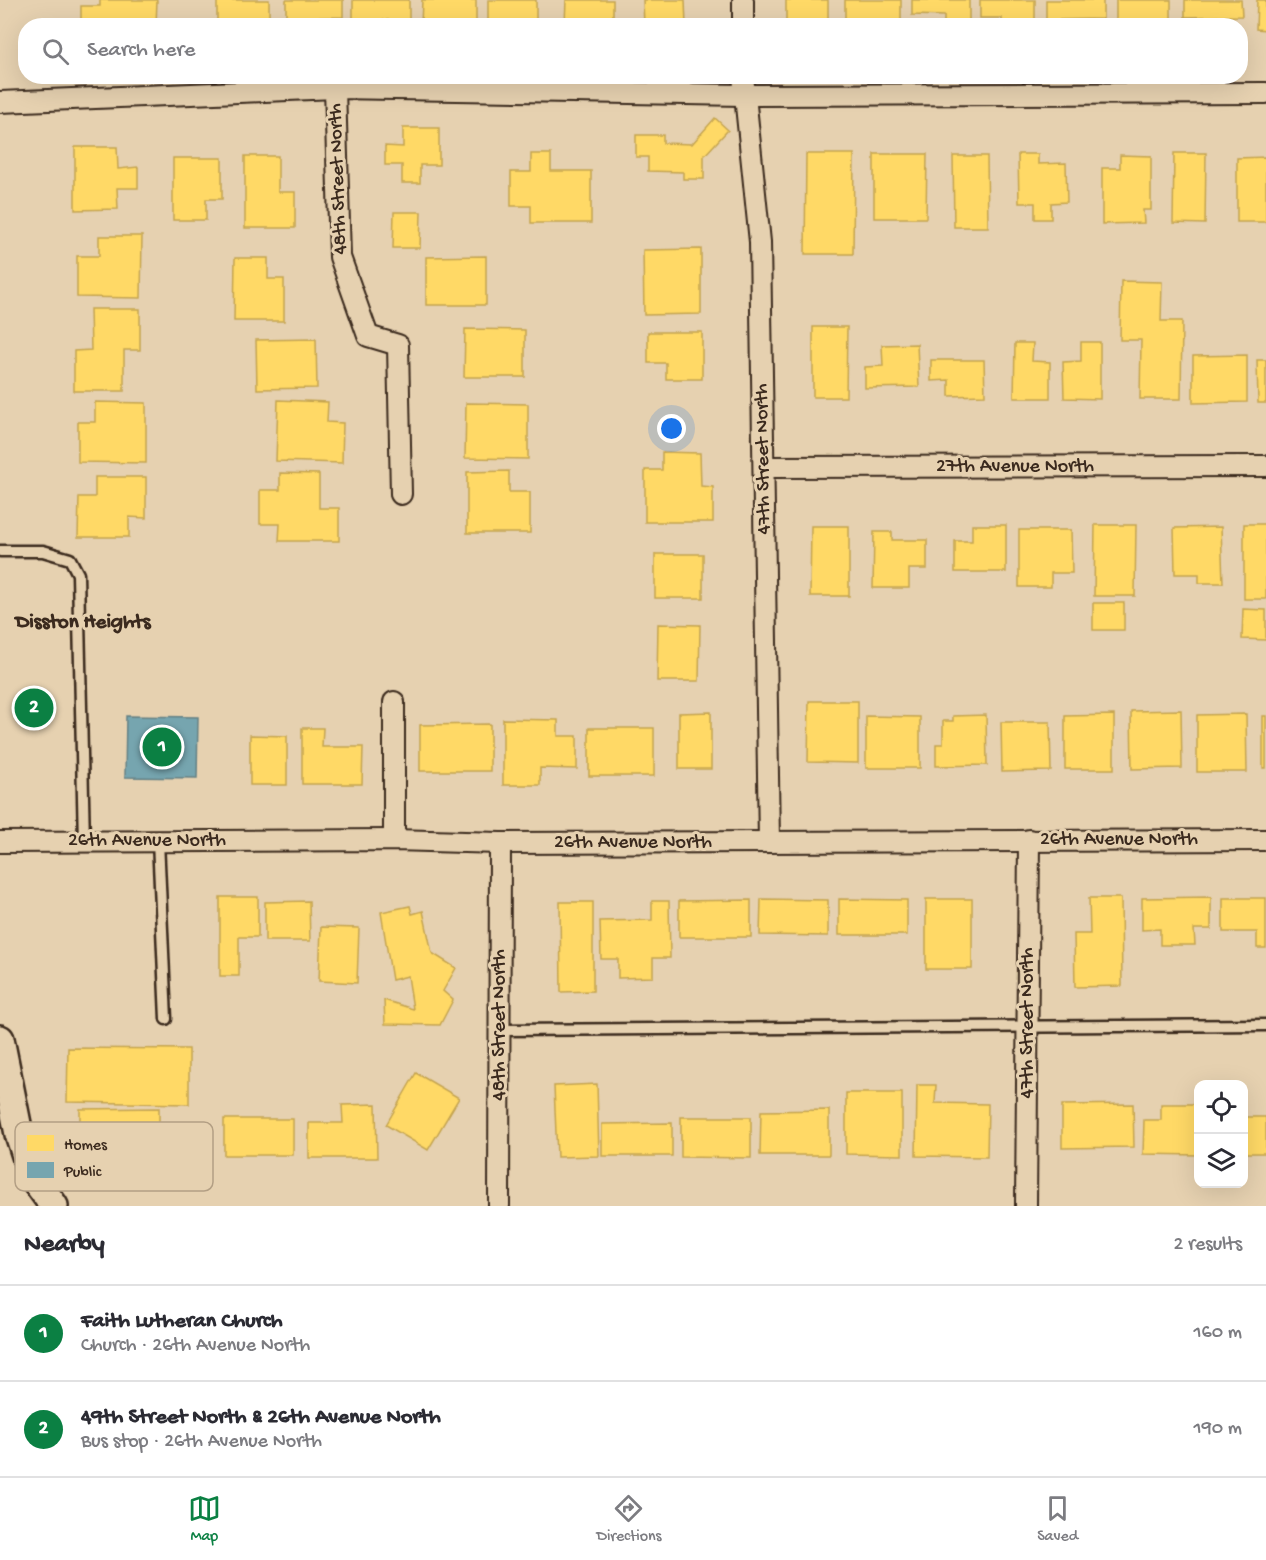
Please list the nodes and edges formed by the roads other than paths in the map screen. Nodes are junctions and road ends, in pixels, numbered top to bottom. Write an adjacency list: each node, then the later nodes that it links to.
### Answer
1 (743, 0): 2 (street)
2 (743, 18)
3 (743, 86): 4 (street); 5 (street); 8 (street, 47th Street North)
4 (335, 88): 6 (street); 9 (street, 48th Street North)
5 (1266, 93)
6 (0, 102)
7 (1266, 466): 8 (street, 27th Avenue North)
8 (765, 467): 18 (street, 47th Street North)
9 (401, 494)
10 (0, 551): 17 (lane)
11 (394, 702): 12 (street)
12 (394, 840): 15 (street, 26th Avenue North); 19 (street, 26th Avenue North)
13 (1029, 840): 14 (street, 26th Avenue North); 18 (street, 26th Avenue North); 22 (street, 47th Street North)
14 (1266, 840)
15 (158, 841): 17 (street, 26th Avenue North); 20 (lane)
16 (0, 842): 17 (street, 26th Avenue North)
17 (84, 842)
18 (769, 842): 19 (street, 26th Avenue North)
19 (500, 843): 23 (street, 48th Street North)
20 (166, 1019)
21 (1266, 1025): 22 (lane)
22 (1027, 1027): 23 (lane); 29 (street, 47th Street North)
23 (500, 1029): 28 (street, 48th Street North)
24 (0, 1039): 25 (main road)
25 (17, 1122)
26 (43, 1191): 27 (main road)
27 (54, 1206)
28 (499, 1206)
29 (1026, 1206)

